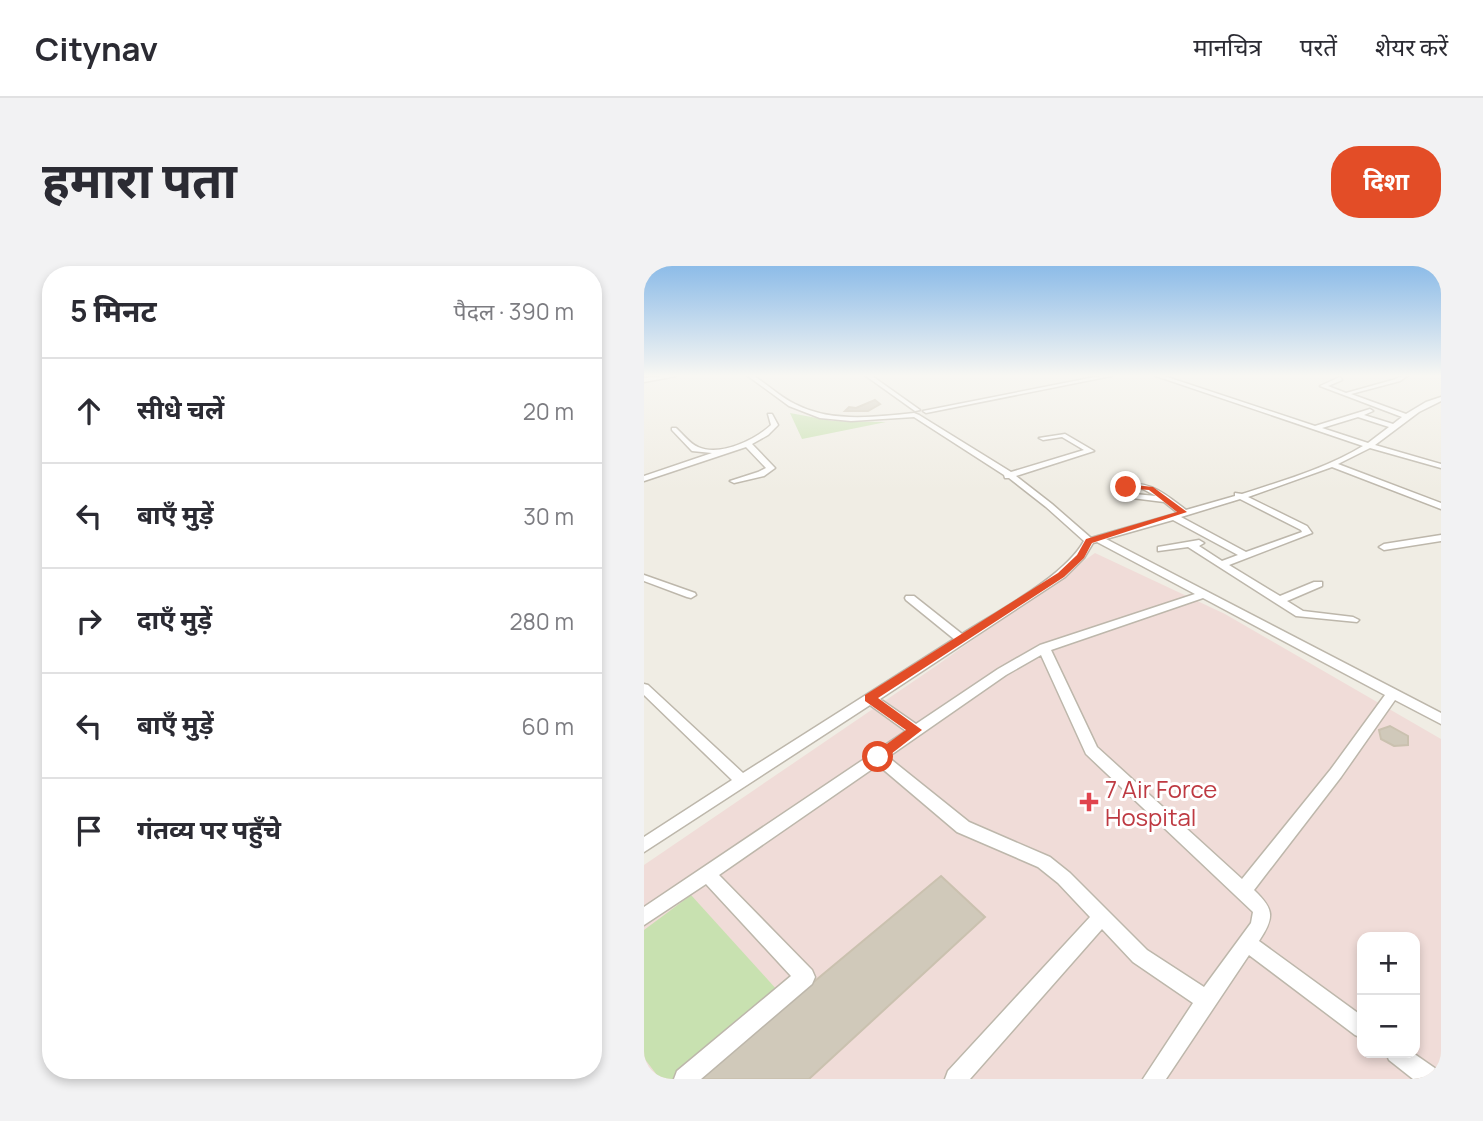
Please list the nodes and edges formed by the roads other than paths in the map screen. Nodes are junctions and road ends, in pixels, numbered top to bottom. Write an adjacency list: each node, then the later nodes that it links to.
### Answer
1 (815, 414): 2 (street)
2 (915, 414): 12 (street)
3 (927, 414): 12 (street)
4 (1272, 414): 13 (street)
5 (1361, 414): 9 (street)
6 (1399, 414): 10 (street)
7 (1413, 414): 10 (street)
8 (770, 415): 16 (street)
9 (1358, 415): 11 (street); 13 (street)
10 (1407, 417): 11 (street)
11 (1393, 426): 17 (street)
12 (939, 427): 21 (street)
13 (1314, 428): 17 (street)
14 (674, 429): 18 (street)
15 (1043, 438): 21 (street)
16 (747, 444): 18 (street); 23 (street)
17 (1367, 445): 19 (street); 20 (street)
18 (724, 452): 22 (street)
19 (1332, 464): 24 (street); 26 (street)
20 (1441, 466)
21 (1008, 476): 31 (street)
22 (644, 479)
23 (734, 481)
24 (1238, 495): 27 (street); 35 (street)
25 (1164, 499): 27 (lane)
26 (1441, 506)
27 (1183, 512): 28 (street)
28 (1172, 516): 29 (lane); 31 (street)
29 (1215, 538): 32 (street); 35 (lane)
30 (1441, 538): 33 (street)
31 (1093, 540): 39 (street); 44 (street)
32 (1191, 544): 34 (street); 36 (street)
33 (1384, 547)
34 (1161, 549)
35 (1247, 556): 36 (street)
36 (1222, 564): 42 (street)
37 (644, 579): 40 (street)
38 (1318, 584): 42 (street)
39 (1204, 594): 45 (street); 47 (street)
40 (691, 595)
41 (909, 598): 44 (street)
42 (1278, 601): 43 (street)
43 (1353, 620)
44 (962, 639): 48 (street)
45 (1044, 648): 50 (street); 55 (street)
46 (644, 688): 52 (street)
47 (1393, 693): 49 (street); 55 (street)
48 (870, 698): 50 (street); 52 (street)
49 (1441, 719)
50 (915, 730): 51 (street)
51 (878, 757): 54 (street); 56 (street)
52 (741, 781): 53 (street)
53 (644, 845)
54 (707, 873): 57 (street); 62 (street)
55 (1244, 890): 58 (street)
56 (1102, 916): 59 (street); 63 (street)
57 (644, 917)
58 (1247, 943): 59 (street); 60 (street)
59 (1206, 1000): 64 (street)
60 (1357, 1024)
61 (1403, 1058): 65 (street)
62 (685, 1079)
63 (956, 1079)
64 (1154, 1079)
65 (1432, 1079)

